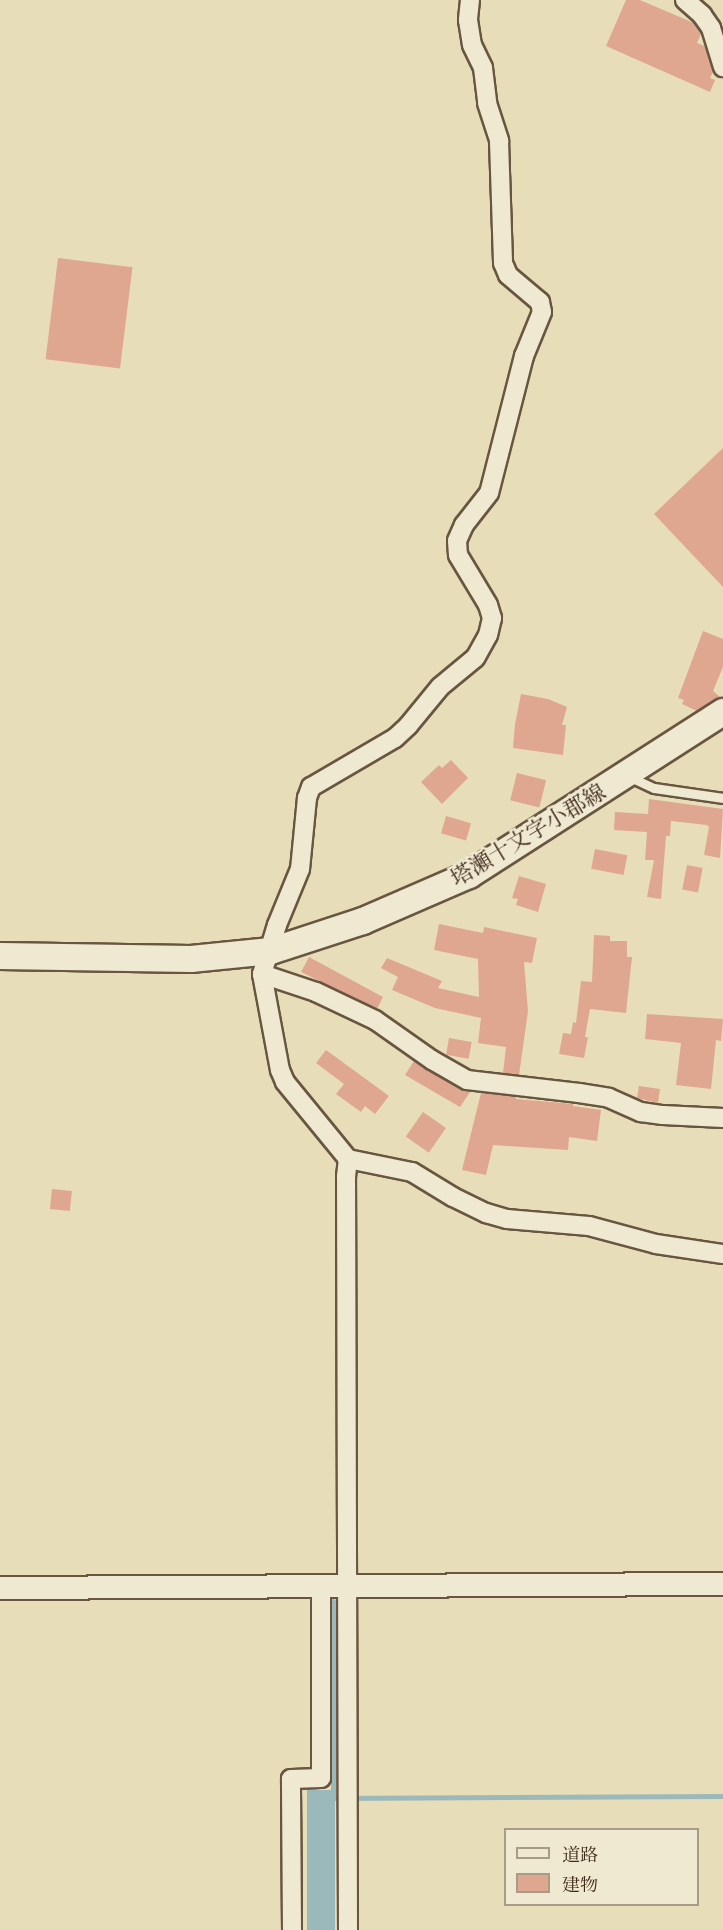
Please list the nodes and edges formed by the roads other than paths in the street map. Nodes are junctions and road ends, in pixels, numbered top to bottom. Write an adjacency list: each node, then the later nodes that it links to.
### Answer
1 (470, 0): 8 (street)
2 (685, 0): 3 (street)
3 (723, 67)
4 (723, 712): 5 (main road, 塔瀬十文字小郡線)
5 (625, 775): 6 (lane); 8 (main road, 塔瀬十文字小郡線)
6 (723, 798)
7 (0, 956): 8 (main road, 塔瀬十文字小郡線)
8 (266, 962): 9 (street); 10 (street)
9 (723, 1118)
10 (348, 1159): 11 (street); 15 (street)
11 (723, 1254)
12 (723, 1584): 15 (street)
13 (0, 1588): 14 (street)
14 (321, 1588): 15 (street); 16 (street)
15 (347, 1588): 17 (street)
16 (292, 1930)
17 (348, 1930)

